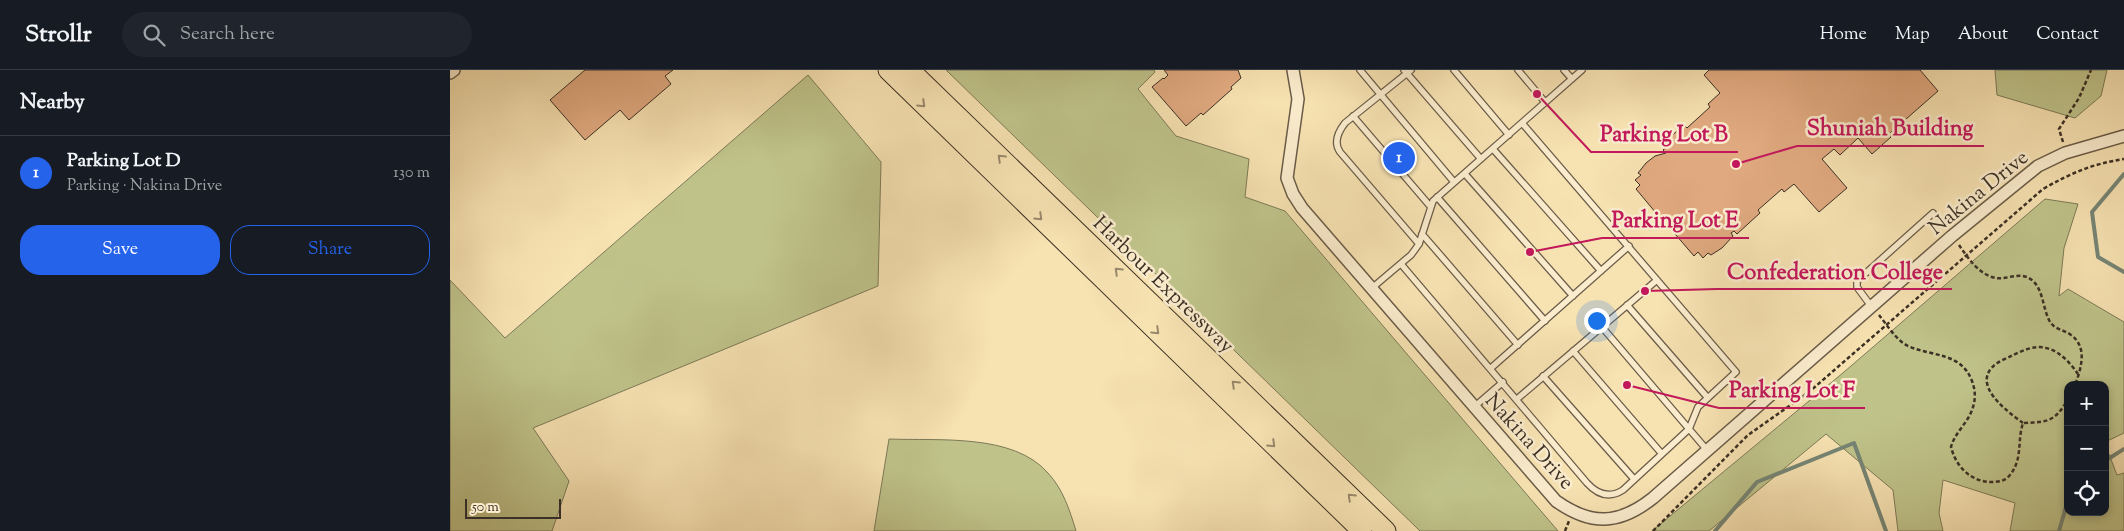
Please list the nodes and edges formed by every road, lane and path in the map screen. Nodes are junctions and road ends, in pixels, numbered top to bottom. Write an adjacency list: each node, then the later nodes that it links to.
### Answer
1 (453, 70): 12 (street)
2 (888, 70): 60 (main road, Harbour Expressway, one-way to 60)
3 (910, 70): 61 (main road, Harbour Expressway, one-way to 3)
4 (1293, 70): 37 (street, Nakina Drive)
5 (1360, 70): 14 (lane)
6 (1454, 70): 18 (lane)
7 (1518, 70): 15 (lane)
8 (1564, 70): 13 (lane)
9 (1582, 70): 13 (lane)
10 (2091, 70): 21 (path)
11 (1408, 71): 14 (lane); 22 (lane)
12 (450, 73)
13 (1572, 79): 15 (lane)
14 (1381, 95): 16 (lane); 25 (lane)
15 (1545, 102): 17 (lane)
16 (1353, 116): 27 (lane); 31 (lane)
17 (1522, 124): 18 (lane); 32 (lane)
18 (1509, 135): 20 (lane)
19 (2124, 136): 21 (street, Nakina Drive)
20 (1492, 149): 22 (lane); 35 (lane)
21 (2065, 153): 30 (street, Nakina Drive)
22 (1481, 159): 24 (lane)
23 (2124, 159): 33 (path)
24 (1465, 174): 25 (lane); 38 (lane)
25 (1454, 182): 26 (lane)
26 (1437, 197): 27 (lane); 41 (lane)
27 (1430, 206): 29 (lane)
28 (1933, 213): 40 (lane)
29 (1422, 234): 31 (lane); 44 (lane)
30 (1952, 236): 33 (path); 40 (street, Nakina Drive)
31 (1419, 244): 34 (lane)
32 (1629, 246): 35 (lane); 36 (lane)
33 (1966, 256): 42 (path); 47 (path)
34 (1401, 264): 37 (lane); 46 (lane)
35 (1601, 271): 38 (lane)
36 (1657, 280): 39 (lane); 52 (lane)
37 (1372, 288): 54 (street, Nakina Drive)
38 (1573, 296): 41 (lane)
39 (1628, 305): 43 (lane); 52 (lane)
40 (1871, 306): 42 (path); 57 (street, Nakina Drive)
41 (1545, 321): 44 (lane)
42 (1887, 325): 55 (path); 62 (path)
43 (1602, 327): 45 (lane); 56 (lane)
44 (1518, 345): 46 (lane)
45 (1573, 351): 48 (lane); 58 (lane)
46 (1491, 368): 50 (lane)
47 (2079, 374): 49 (path); 55 (path)
48 (1543, 376): 51 (lane); 59 (lane)
49 (2076, 381)
50 (1503, 382): 51 (lane); 54 (lane)
51 (1517, 398): 59 (lane)
52 (1708, 398): 56 (lane)
53 (2064, 405): 55 (path)
54 (1474, 406): 57 (street, Nakina Drive)
55 (2023, 423)
56 (1689, 429): 57 (lane); 58 (lane)
57 (1707, 450)
58 (1662, 454): 59 (lane)
59 (1634, 479)
60 (1362, 531)
61 (1386, 531)
62 (1653, 531)

